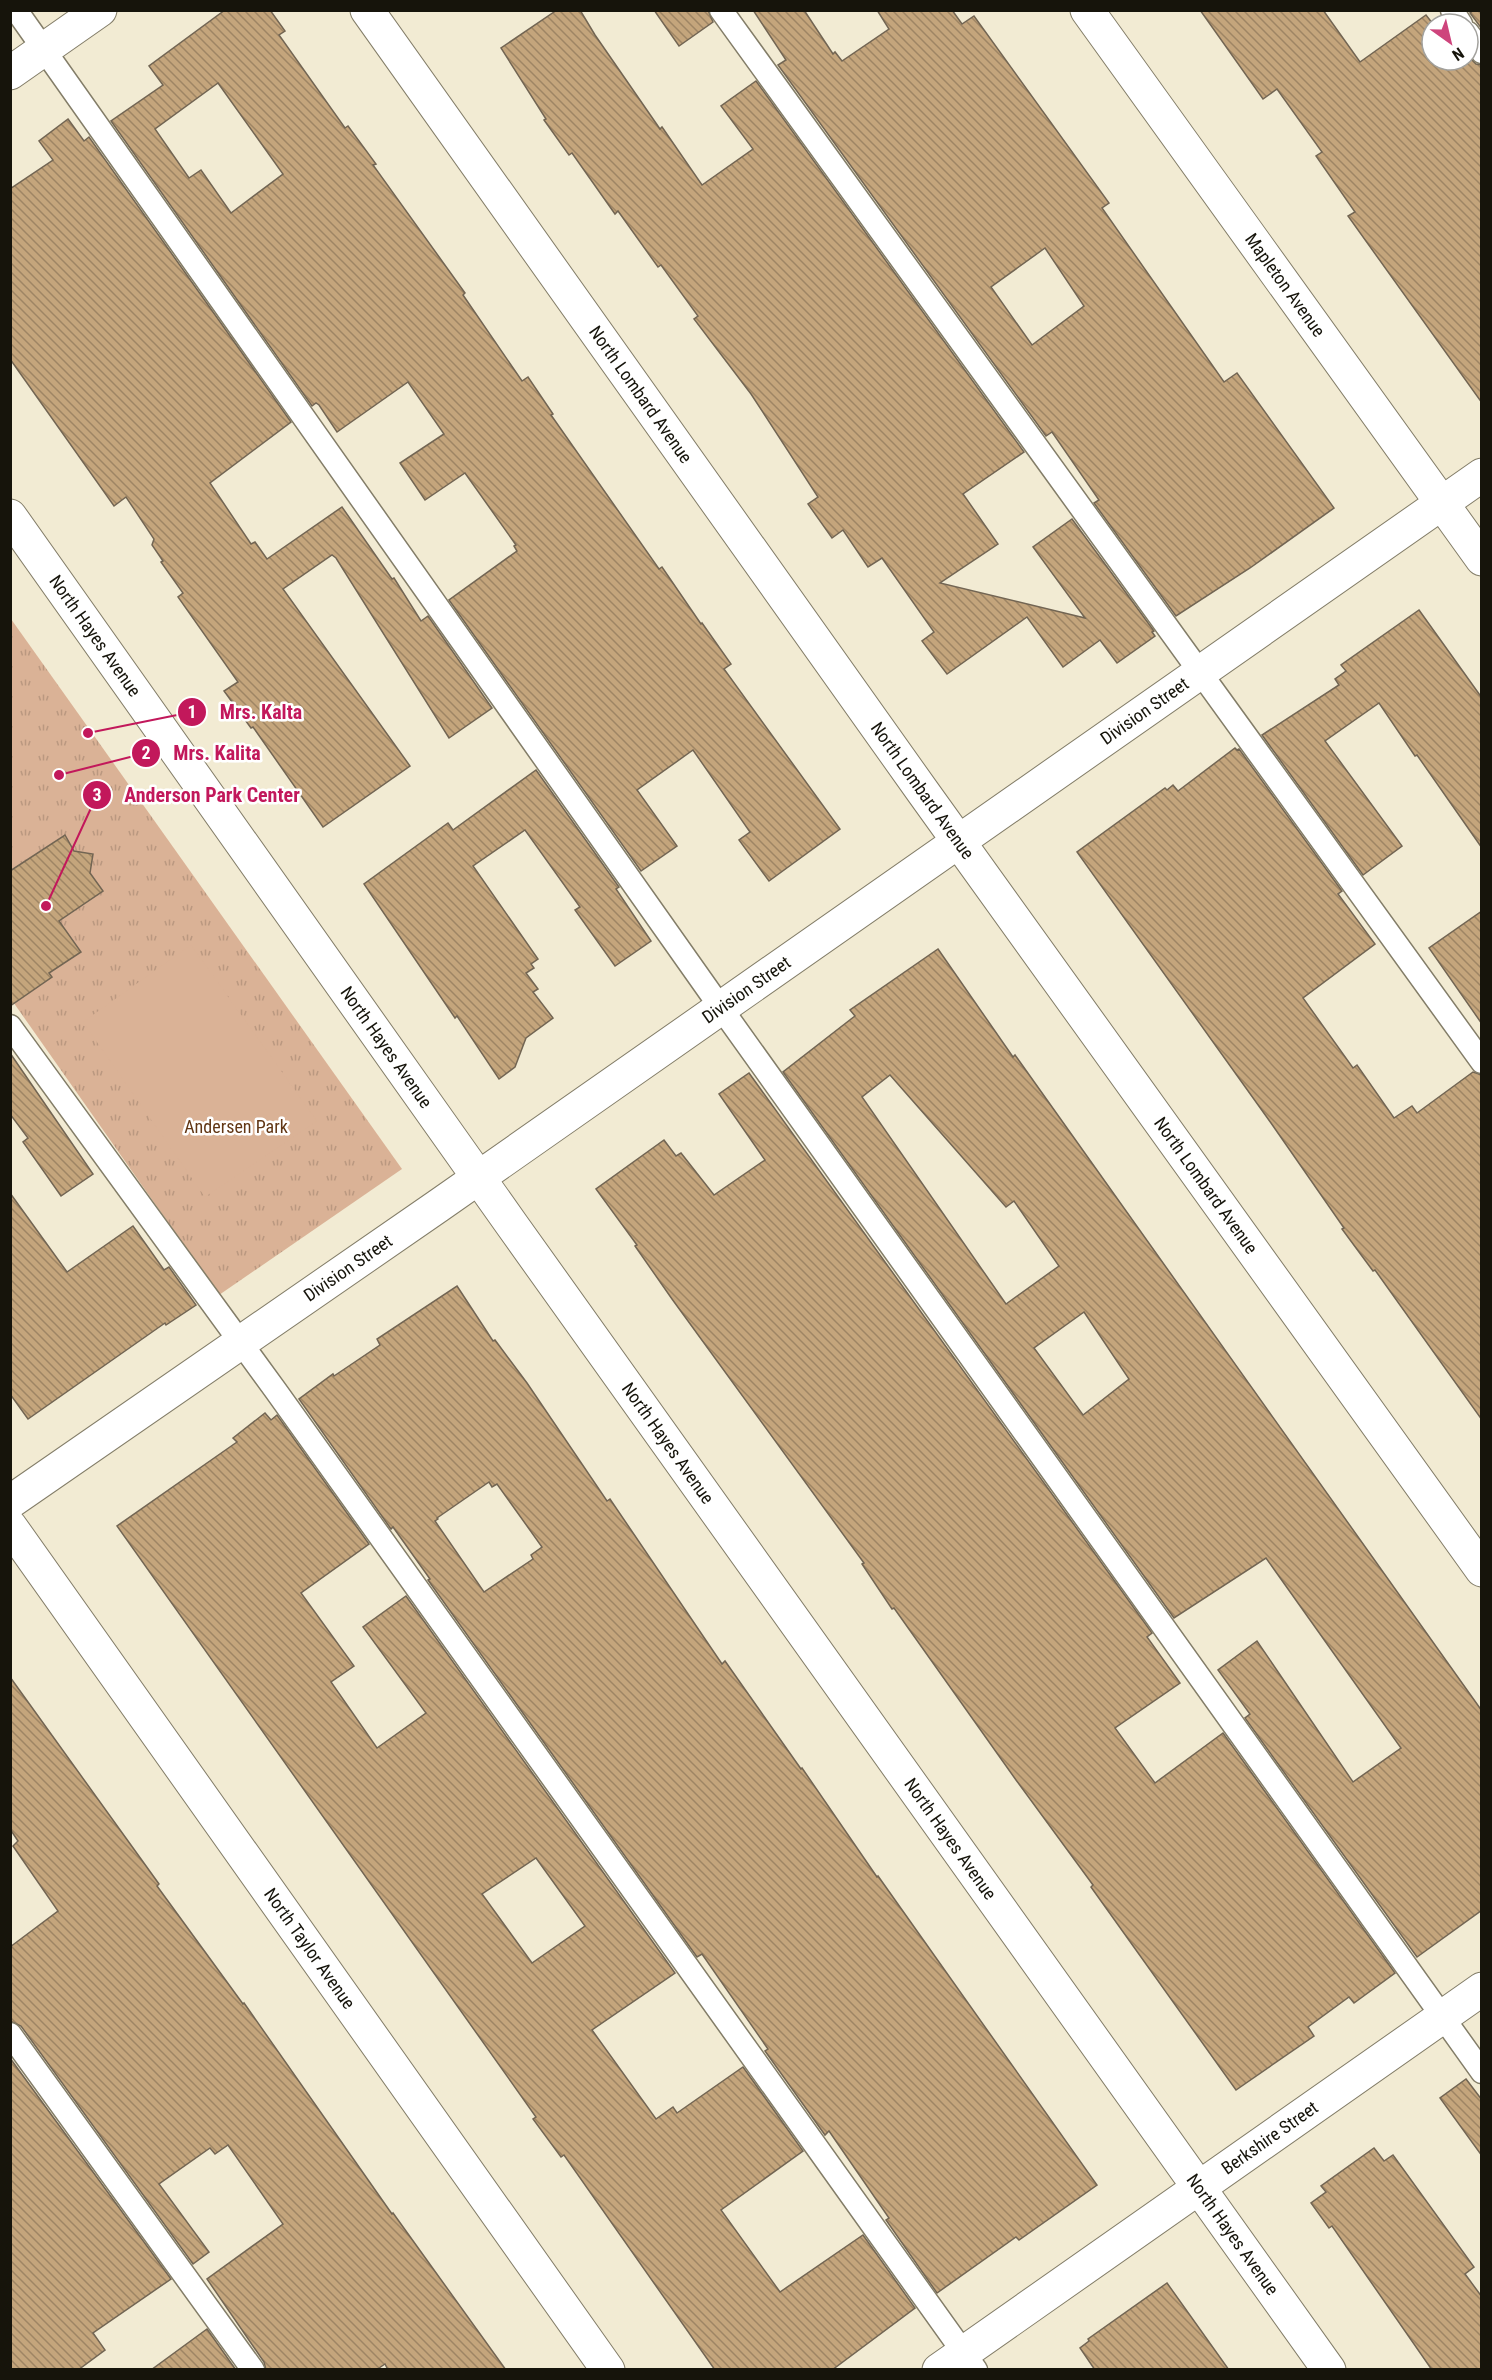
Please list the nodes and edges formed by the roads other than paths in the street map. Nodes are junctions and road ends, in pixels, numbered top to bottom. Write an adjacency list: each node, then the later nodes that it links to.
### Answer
1 (16, 10): 6 (lane)
2 (100, 10): 6 (street)
3 (367, 10): 13 (street, North Lombard Avenue)
4 (721, 10): 12 (lane)
5 (1087, 10): 9 (street, Mapleton Avenue)
6 (44, 50): 7 (street); 14 (lane)
7 (10, 74)
8 (1482, 475): 9 (street, Division Street)
9 (1441, 503): 11 (street, Mapleton Avenue); 12 (street, Division Street)
10 (10, 516): 17 (street, North Hayes Avenue)
11 (1482, 559)
12 (1200, 673): 13 (street, Division Street); 16 (lane)
13 (959, 842): 14 (street, Division Street); 21 (street, North Lombard Avenue)
14 (721, 1008): 17 (street, Division Street); 23 (lane)
15 (10, 1026): 18 (lane)
16 (1482, 1062)
17 (478, 1178): 18 (street, Division Street); 26 (street, North Hayes Avenue)
18 (241, 1343): 19 (street, Division Street); 27 (lane)
19 (10, 1502)
20 (10, 1526): 29 (street, North Taylor Avenue)
21 (1482, 1570)
22 (1482, 1989): 23 (street, Berkshire Street)
23 (1442, 2017): 25 (lane); 26 (street, Berkshire Street)
24 (10, 2034): 28 (lane)
25 (1482, 2072)
26 (1199, 2187): 27 (street, Berkshire Street); 30 (street, North Hayes Avenue)
27 (960, 2364)
28 (253, 2370)
29 (608, 2370)
30 (1329, 2370)

